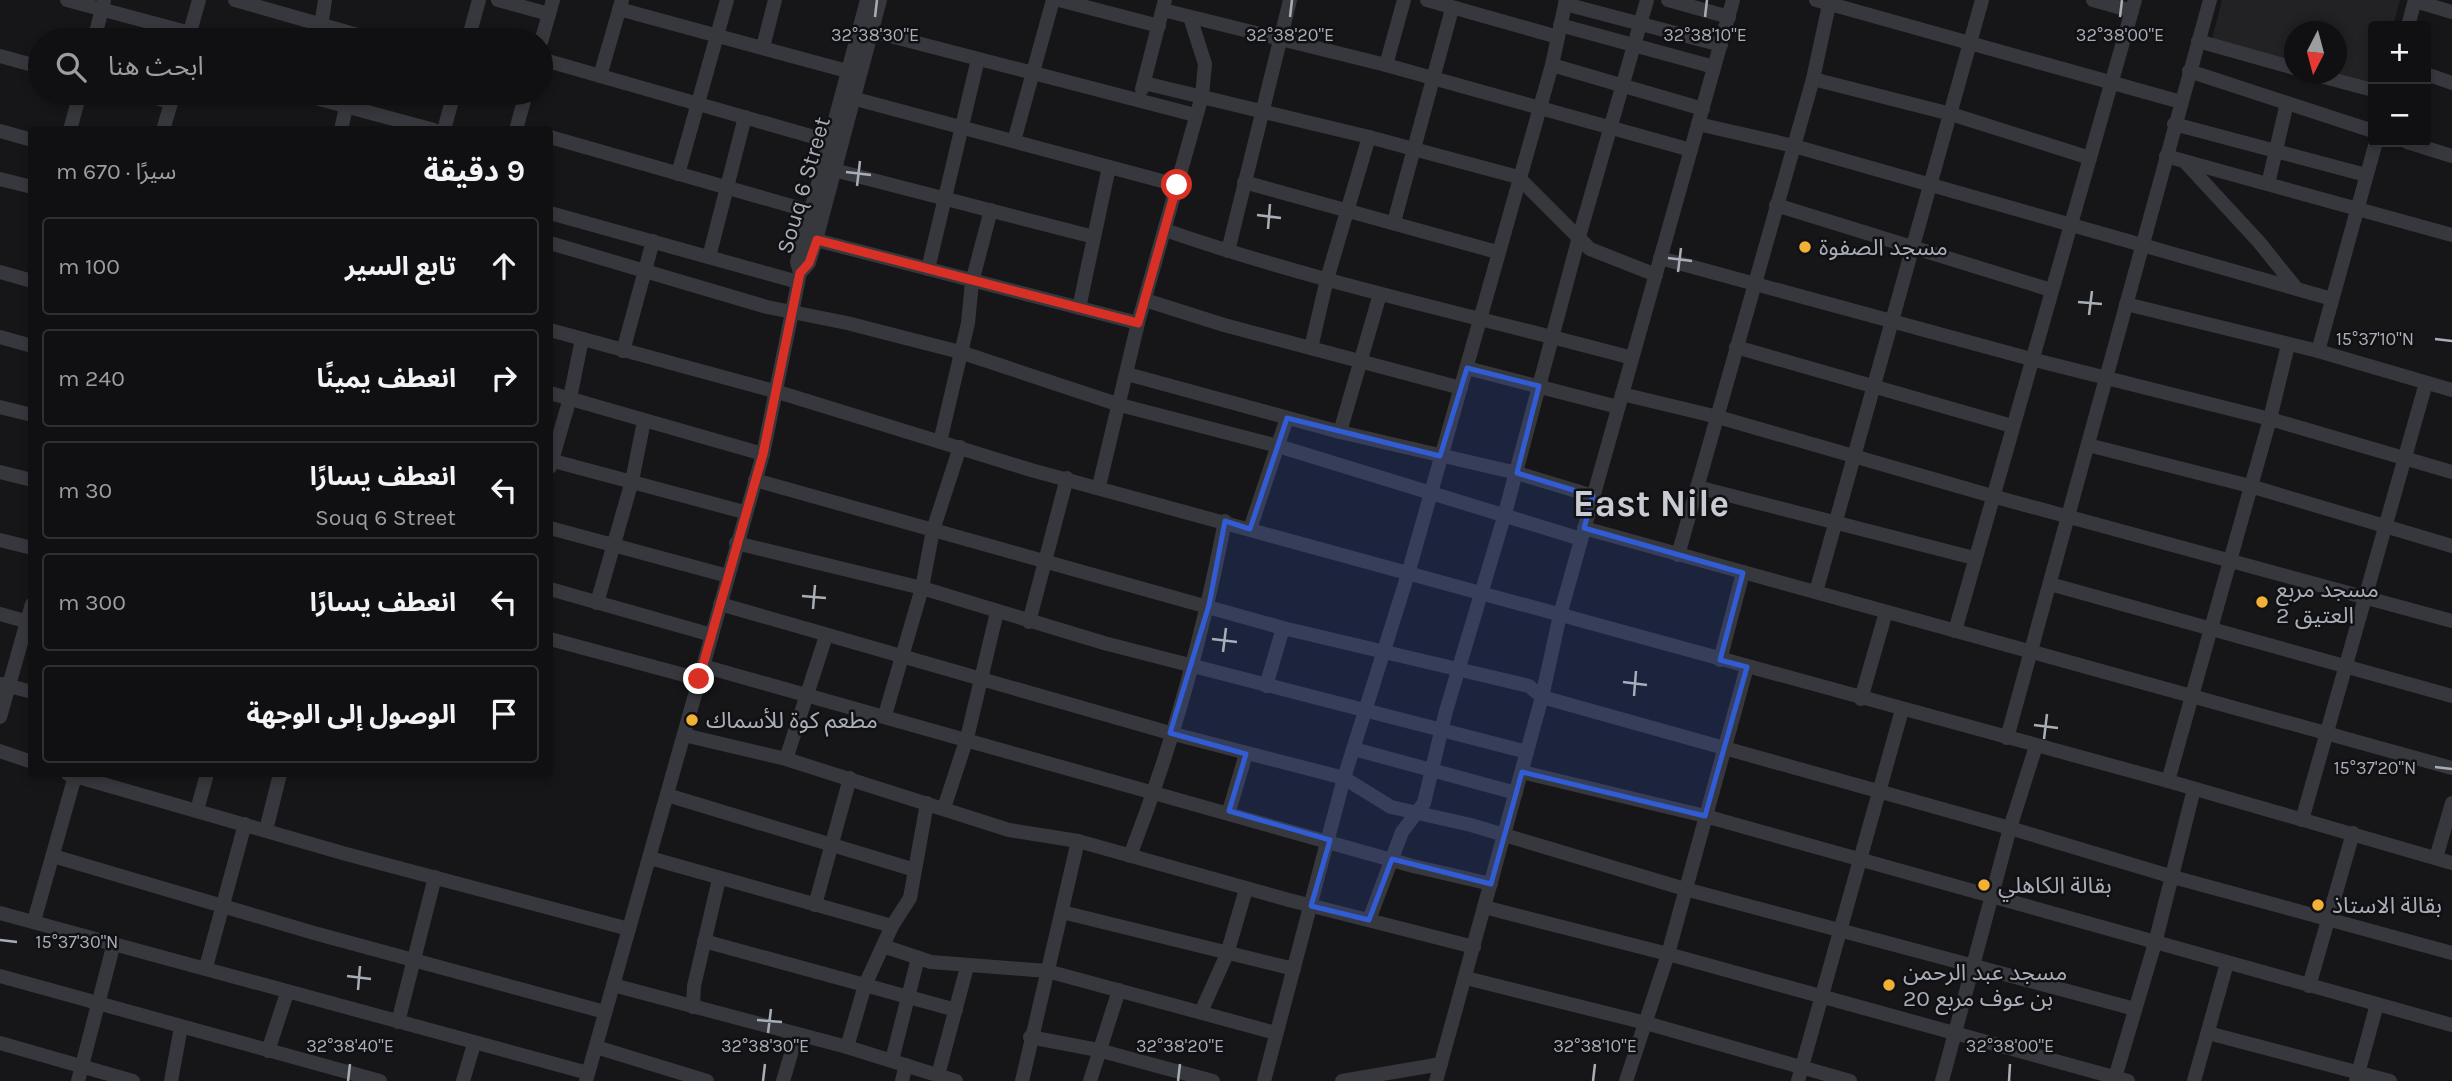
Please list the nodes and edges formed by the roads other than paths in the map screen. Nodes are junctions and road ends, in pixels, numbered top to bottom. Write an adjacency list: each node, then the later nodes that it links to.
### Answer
1 (67, 0): 25 (street)
2 (199, 0): 39 (street)
3 (236, 0): 34 (street)
4 (325, 0): 34 (street)
5 (479, 0): 42 (street)
6 (498, 0): 28 (street)
7 (727, 0): 46 (street)
8 (775, 0): 52 (street)
9 (1053, 0): 63 (street)
10 (1059, 0): 36 (street)
11 (1290, 0): 47 (street)
12 (1404, 0): 57 (street)
13 (1427, 0): 29 (street)
14 (1647, 0): 35 (street)
15 (1668, 0): 32 (street)
16 (1733, 0): 32 (street)
17 (1982, 0): 49 (street)
18 (2094, 0): 27 (street)
19 (2210, 0): 48 (street)
20 (866, 1): 44 (street, Souq 6 Street); 61 (street, Souq 6 Street)
21 (1825, 1): 49 (street); 66 (street)
22 (2415, 1): 30 (street); 33 (street)
23 (1566, 2): 35 (street); 45 (street)
24 (620, 4): 46 (street); 64 (street)
25 (103, 5): 37 (street); 38 (street)
26 (1164, 5): 31 (street); 36 (street)
27 (2133, 5): 68 (street)
28 (551, 7): 43 (street)
29 (1452, 9): 45 (street); 67 (street)
30 (2452, 12)
31 (1190, 17): 47 (street); 74 (street)
32 (1729, 17): 50 (street)
33 (2409, 21)
34 (319, 24): 40 (street); 41 (street)
35 (1641, 24): 50 (street); 51 (street)
36 (1159, 26): 69 (street)
37 (97, 28)
38 (165, 28)
39 (191, 28)
40 (319, 28)
41 (332, 28)
42 (471, 28)
43 (545, 28)
44 (871, 31): 54 (street); 75 (street, Souq 6 Street)
45 (1559, 31): 51 (street); 58 (street)
46 (717, 34): 52 (street); 78 (street)
47 (1280, 39): 57 (street); 88 (street)
48 (2198, 41): 59 (street); 62 (street)
49 (1970, 43): 68 (street); 89 (street)
50 (1721, 45): 60 (street)
51 (1635, 46): 60 (street); 72 (street)
52 (763, 47): 61 (street)
53 (0, 56): 56 (street)
54 (978, 58): 63 (street); 101 (street)
55 (553, 62): 64 (street)
56 (28, 64)
57 (1386, 65): 67 (street)
58 (1552, 65): 72 (street); 86 (street)
59 (2284, 65)
60 (1714, 67): 87 (street)
61 (847, 71): 107 (street, Souq 6 Street)
62 (2189, 71): 77 (street); 79 (street)
63 (1034, 73): 76 (street); 108 (street)
64 (600, 76): 78 (street)
65 (2431, 76): 71 (street)
66 (1813, 79): 89 (street); 109 (street)
67 (1435, 80): 86 (street); 112 (street)
68 (2112, 82): 77 (street); 117 (street)
69 (1144, 83): 74 (street); 76 (street)
70 (2347, 83): 73 (street)
71 (2452, 83)
72 (1623, 84): 87 (street); 100 (street)
73 (2368, 89)
74 (1202, 96): 88 (street); 90 (street)
75 (852, 98): 101 (street); 120 (street, Souq 6 Street)
76 (1138, 100): 90 (street)
77 (2180, 102): 93 (street)
78 (696, 103): 91 (street); 121 (street)
79 (2287, 103): 102 (street); 114 (street)
80 (77, 105): 94 (street)
81 (170, 105): 95 (street)
82 (347, 105): 96 (street)
83 (364, 105): 97 (street)
84 (451, 105): 98 (street)
85 (523, 105): 99 (street)
86 (1539, 108): 100 (street); 123 (street)
87 (1703, 108): 92 (street)
88 (1262, 111): 104 (street); 125 (street)
89 (1951, 114): 117 (street); 129 (street)
90 (1195, 115): 127 (street)
91 (745, 117): 107 (street); 130 (street)
92 (1698, 124): 109 (street); 113 (street)
93 (2174, 124): 114 (street); 115 (street)
94 (72, 126)
95 (164, 126)
96 (342, 126)
97 (422, 126)
98 (445, 126)
99 (519, 126)
100 (1611, 126): 113 (street); 143 (street)
101 (960, 127): 108 (street); 131 (street)
102 (2368, 129)
103 (0, 131): 106 (street)
104 (1369, 137): 112 (street); 134 (street)
105 (553, 138): 121 (street)
106 (28, 139)
107 (828, 141): 136 (street, Souq 6 Street)
108 (1014, 141): 119 (street)
109 (1794, 146): 129 (street); 132 (street)
110 (2374, 147): 122 (street)
111 (2423, 147): 116 (street)
112 (1415, 150): 123 (street); 138 (street)
113 (1691, 150): 152 (street)
114 (2276, 152): 122 (street); 126 (street)
115 (2166, 156): 118 (street); 146 (street)
116 (2452, 156)
117 (2090, 158): 139 (street)
118 (2185, 162): 126 (street); 162 (street)
119 (1109, 167): 127 (street); 142 (street)
120 (834, 170): 131 (street); 144 (street, Souq 6 Street)
121 (678, 173): 130 (street)
122 (2366, 175): 133 (street)
123 (1518, 177): 143 (street); 150 (street)
124 (0, 179): 128 (street)
125 (1244, 182): 134 (street); 149 (street)
126 (2268, 184): 133 (street)
127 (1177, 185): 140 (street)
128 (28, 186)
129 (1928, 186): 139 (street); 148 (street)
130 (727, 188): 136 (street); 151 (street)
131 (944, 198): 135 (street); 153 (street)
132 (1776, 205): 148 (street); 161 (street)
133 (2357, 208): 141 (street); 165 (street)
134 (1348, 209): 138 (street); 158 (street)
135 (990, 210): 142 (street); 160 (street)
136 (810, 211): 157 (street, Souq 6 Street)
137 (553, 214): 145 (street)
138 (1394, 222): 150 (street)
139 (2072, 225): 146 (street); 163 (street)
140 (1165, 230): 149 (street); 166 (street)
141 (2452, 235)
142 (1094, 237): 168 (street)
143 (1579, 237): 156 (street); 175 (street)
144 (817, 240): 153 (street); 157 (street, Souq 6 Street)
145 (653, 241): 151 (street); 154 (street)
146 (2142, 243): 162 (street); 167 (street)
147 (553, 244): 154 (street)
148 (1912, 247): 163 (street); 171 (street)
149 (1228, 251): 158 (street)
150 (1497, 252): 170 (street)
151 (709, 257): 157 (street)
152 (1660, 258): 156 (street); 161 (street)
153 (928, 269): 160 (street)
154 (646, 271): 169 (street); 181 (street)
155 (0, 272): 159 (street)
156 (1656, 275): 184 (street)
157 (799, 277): 169 (street)
158 (1327, 279): 164 (street); 180 (street)
159 (28, 280)
160 (972, 282): 168 (street); 183 (street)
161 (1753, 284): 171 (street); 179 (street)
162 (2296, 288): 165 (street)
163 (2051, 290): 185 (street)
164 (1380, 294): 170 (street); 186 (street)
165 (2332, 299): 182 (street)
166 (1145, 300): 172 (street); 180 (street)
167 (2126, 303): 178 (street); 189 (street)
168 (1079, 308): 172 (street)
169 (791, 313): 183 (street); 195 (street)
170 (1481, 319): 175 (street); 187 (street)
171 (1891, 320): 185 (street); 193 (street)
172 (1138, 323): 188 (street)
173 (553, 331): 176 (street)
174 (0, 337): 177 (street)
175 (1553, 337): 184 (street); 191 (street)
176 (582, 339): 181 (street); 197 (street)
177 (28, 345)
178 (2288, 345): 182 (street); 204 (street)
179 (1737, 347): 193 (street); 202 (street)
180 (1311, 348): 186 (street)
181 (623, 351): 195 (street)
182 (2318, 351): 190 (street)
183 (960, 352): 199 (street); 208 (street)
184 (1632, 358): 198 (street)
185 (2031, 359): 189 (street); 206 (street)
186 (1360, 362): 192 (street); 207 (street)
187 (1466, 368): 191 (street); 192 (street)
188 (1127, 374): 199 (street); 203 (street)
189 (2107, 377): 204 (street); 209 (street)
190 (2426, 383): 194 (street); 216 (street)
191 (1539, 386): 198 (street); 220 (street)
192 (1461, 388): 214 (street)
193 (1873, 388): 206 (street); 215 (street)
194 (2452, 390)
195 (778, 392): 208 (street); 213 (street)
196 (553, 394): 197 (street)
197 (570, 398): 205 (street); 212 (street)
198 (1620, 400): 202 (street); 229 (street)
199 (1120, 405): 210 (street); 225 (street)
200 (0, 407): 201 (street)
201 (28, 414)
202 (1718, 417): 215 (street); 227 (street)
203 (1287, 418): 207 (street); 210 (street)
204 (2270, 419): 216 (street); 226 (street)
205 (644, 421): 213 (street); 224 (street)
206 (2012, 426): 230 (street)
207 (1340, 432): 214 (street)
208 (940, 442): 211 (street)
209 (2088, 445): 226 (street); 232 (street)
210 (1278, 446): 228 (street); 238 (street)
211 (960, 447): 221 (street); 239 (street)
212 (553, 452)
213 (763, 454): 223 (street)
214 (1440, 456): 220 (street); 228 (street)
215 (1853, 456): 230 (street); 235 (street)
216 (2404, 458): 219 (street); 236 (street)
217 (553, 463): 224 (street)
218 (0, 472): 222 (street)
219 (2452, 472)
220 (1517, 473): 229 (street); 233 (street)
221 (1067, 478): 225 (street); 249 (street)
222 (28, 479)
223 (755, 480): 231 (street); 239 (street)
224 (632, 481): 231 (street); 244 (street)
225 (1099, 486): 234 (street)
226 (2250, 486): 236 (street); 248 (street)
227 (1697, 487): 235 (street); 246 (street)
228 (1430, 492): 233 (street); 251 (street)
229 (1594, 496): 240 (street)
230 (1992, 496): 232 (street); 247 (street)
231 (744, 512): 242 (street)
232 (2068, 516): 248 (street); 253 (street)
233 (1504, 517): 240 (street); 257 (street)
234 (1225, 521): 238 (street); 261 (street)
235 (1835, 524): 247 (street); 256 (street)
236 (2385, 527): 243 (street); 258 (street)
237 (553, 529): 244 (street)
238 (1250, 529): 251 (street)
239 (933, 530): 249 (street); 254 (street)
240 (1583, 534): 246 (street); 265 (street)
241 (0, 540): 245 (street)
242 (736, 543): 252 (street); 254 (street)
243 (2452, 545)
244 (615, 546): 252 (street); 259 (street)
245 (28, 547)
246 (1678, 555): 250 (street)
247 (1974, 558): 272 (street)
248 (2228, 559): 258 (street); 271 (street)
249 (1047, 560): 261 (street); 267 (street)
250 (1742, 573): 256 (street); 279 (street)
251 (1408, 574): 257 (street); 277 (street)
252 (728, 576): 260 (street)
253 (2050, 584): 271 (street); 276 (street)
254 (922, 588): 262 (street); 278 (street)
255 (553, 590): 259 (street)
256 (1816, 592): 263 (street)
257 (1481, 593): 265 (street); 283 (street)
258 (2366, 598): 266 (street); 280 (street)
259 (597, 603): 273 (street)
260 (720, 604): 273 (street); 274 (street)
261 (1209, 605): 270 (street); 281 (street)
262 (997, 612): 267 (street); 285 (street)
263 (1886, 612): 272 (street); 293 (street)
264 (0, 614): 268 (street)
265 (1560, 615): 279 (street); 291 (street)
266 (2452, 621)
267 (1029, 622): 281 (street)
268 (28, 623)
269 (28, 625): 286 (street)
270 (1283, 628): 277 (street); 287 (street)
271 (2211, 629): 280 (street); 292 (street)
272 (1955, 631): 276 (street)
273 (712, 635): 284 (street)
274 (826, 636): 278 (street); 289 (street)
275 (553, 640): 284 (street)
276 (2029, 652): 292 (street); 303 (street)
277 (1384, 653): 283 (street); 295 (street)
278 (901, 657): 285 (street); 296 (street)
279 (1720, 660): 282 (street)
280 (2345, 664): 290 (street); 300 (street)
281 (1192, 666): 287 (street); 299 (street)
282 (1747, 667): 293 (street); 306 (street)
283 (1459, 670): 291 (street); 298 (street)
284 (701, 673): 289 (street); 301 (street)
285 (982, 677): 299 (street); 302 (street)
286 (4, 685): 288 (street); 297 (street)
287 (1266, 686): 295 (street)
288 (28, 691)
289 (809, 694): 296 (street); 310 (street)
290 (2452, 695)
291 (1542, 697): 306 (street); 308 (street)
292 (2192, 697): 300 (street); 321 (street)
293 (1861, 699): 294 (street)
294 (1902, 710): 303 (street); 323 (street)
295 (1367, 712): 298 (street); 305 (street)
296 (885, 715): 302 (street)
297 (0, 717)
298 (1442, 729): 308 (street); 313 (street)
299 (1170, 733): 309 (street); 324 (street)
300 (2326, 734): 312 (street); 334 (street)
301 (684, 735): 310 (street); 326 (street)
302 (967, 738): 324 (street); 329 (street)
303 (2007, 738): 304 (street)
304 (2036, 746): 321 (street); 336 (street)
305 (1354, 750): 313 (street); 320 (street)
306 (1725, 750): 323 (street); 333 (street)
307 (0, 751): 311 (street)
308 (1527, 752): 314 (street)
309 (1246, 754): 320 (street); 331 (street)
310 (786, 759): 319 (street)
311 (28, 761)
312 (2452, 768)
313 (1432, 769): 325 (street); 332 (street)
314 (1522, 772): 325 (street); 333 (street)
315 (71, 777): 343 (street)
316 (78, 777): 330 (street)
317 (206, 777): 330 (street)
318 (279, 777): 337 (street)
319 (850, 778): 327 (street); 342 (street)
320 (1344, 778): 332 (street); 340 (street)
321 (2168, 782): 322 (street)
322 (2194, 789): 334 (street); 352 (street)
323 (1879, 791): 336 (street); 348 (street)
324 (1155, 792): 331 (street); 344 (street)
325 (1516, 793): 339 (street)
326 (667, 795): 342 (street); 345 (street)
327 (927, 803): 329 (street); 350 (street)
328 (2452, 803): 346 (street)
329 (944, 808): 341 (street)
330 (197, 810): 335 (street)
331 (1228, 811): 340 (street)
332 (1419, 813): 339 (street); 347 (street)
333 (1705, 816): 348 (street); 356 (street)
334 (2302, 820): 338 (street)
335 (245, 824): 337 (street); 360 (street)
336 (2010, 828): 352 (street); 357 (street)
337 (266, 830): 351 (street)
338 (2353, 833): 346 (street); 365 (street)
339 (1505, 834): 354 (street); 356 (street)
340 (1330, 840): 347 (street); 359 (street)
341 (1078, 841): 344 (street); 362 (street)
342 (833, 845): 350 (street); 358 (street)
343 (52, 856): 360 (street); 366 (street)
344 (1130, 856): 355 (street)
345 (650, 858): 353 (street); 368 (street)
346 (2436, 858): 349 (street)
347 (1392, 859): 354 (street); 364 (street)
348 (1861, 861): 357 (street); 369 (street)
349 (2452, 863)
350 (915, 870): 367 (street)
351 (435, 877): 368 (street); 379 (street)
352 (2173, 877): 365 (street); 372 (street)
353 (719, 879): 358 (street); 370 (street)
354 (1491, 884): 361 (street)
355 (1246, 888): 359 (street); 376 (street)
356 (1685, 889): 369 (street); 377 (street)
357 (1991, 896): 372 (street); 381 (street)
358 (815, 905): 367 (street)
359 (1311, 905): 364 (street); 384 (street)
360 (222, 906): 379 (street); 382 (street)
361 (1485, 907): 374 (street); 377 (street)
362 (1062, 912): 376 (street); 385 (street)
363 (0, 913): 366 (street)
364 (1369, 920): 374 (street)
365 (2328, 920): 375 (street); 390 (street)
366 (34, 921): 371 (street)
367 (892, 926): 373 (street)
368 (629, 929): 388 (street)
369 (1840, 931): 381 (street); 394 (street)
370 (704, 941): 389 (street); 397 (street)
371 (114, 943): 382 (street); 395 (street)
372 (2155, 943): 380 (street); 398 (street)
373 (883, 946): 378 (street); 389 (street)
374 (1474, 947): 387 (street)
375 (2452, 953)
376 (1227, 954): 384 (street); 401 (street)
377 (1668, 954): 394 (street); 403 (street)
378 (918, 958): 383 (street); 393 (street)
379 (414, 959): 400 (street); 402 (street)
380 (2228, 963): 390 (street); 407 (street)
381 (1972, 966): 398 (street); 409 (street)
382 (206, 967): 392 (street)
383 (967, 967): 385 (street); 399 (street)
384 (1294, 969): 406 (street)
385 (1047, 971): 391 (street); 410 (street)
386 (0, 976): 395 (street)
387 (1465, 978): 403 (street); 418 (street)
388 (613, 985): 397 (street); 400 (street)
389 (865, 985): 393 (street); 414 (street)
390 (2309, 986): 396 (street)
391 (1119, 990): 401 (street); 415 (street)
392 (287, 993): 402 (street); 416 (street)
393 (909, 996): 399 (street); 417 (street)
394 (1821, 997): 409 (street); 420 (street)
395 (100, 1002): 405 (street); 419 (street)
396 (2377, 1004): 404 (street); 423 (street)
397 (693, 1007): 408 (street)
398 (2135, 1009): 425 (street)
399 (956, 1010): 421 (street)
400 (605, 1012): 413 (street)
401 (1201, 1012): 406 (street)
402 (398, 1022): 412 (street)
403 (1646, 1023): 420 (street); 439 (street)
404 (2452, 1025)
405 (181, 1027): 416 (street); 427 (street)
406 (1276, 1033): 436 (street)
407 (2208, 1033): 423 (street); 442 (street)
408 (797, 1034): 414 (street); 430 (street)
409 (1955, 1035): 425 (street); 441 (street)
410 (1030, 1037): 415 (street); 433 (street)
411 (0, 1043): 419 (street)
412 (474, 1044): 422 (street); 429 (street)
413 (596, 1047): 422 (street); 424 (street)
414 (847, 1047): 417 (street)
415 (1098, 1050): 434 (street); 435 (street)
416 (268, 1051): 428 (street)
417 (899, 1063): 421 (street); 431 (street)
418 (1441, 1064): 437 (street); 438 (street)
419 (80, 1074): 426 (street)
420 (1799, 1074): 440 (street)
421 (938, 1075): 432 (street)
422 (587, 1077)
423 (2357, 1077): 443 (street)
424 (702, 1080)
425 (2119, 1080)
426 (133, 1081)
427 (171, 1081)
428 (380, 1081)
429 (463, 1081)
430 (783, 1081)
431 (902, 1081)
432 (957, 1081)
433 (1022, 1081)
434 (1090, 1081)
435 (1213, 1081)
436 (1265, 1081)
437 (1342, 1081)
438 (1436, 1081)
439 (1626, 1081)
440 (1850, 1081)
441 (1942, 1081)
442 (2194, 1081)
443 (2390, 1081)

